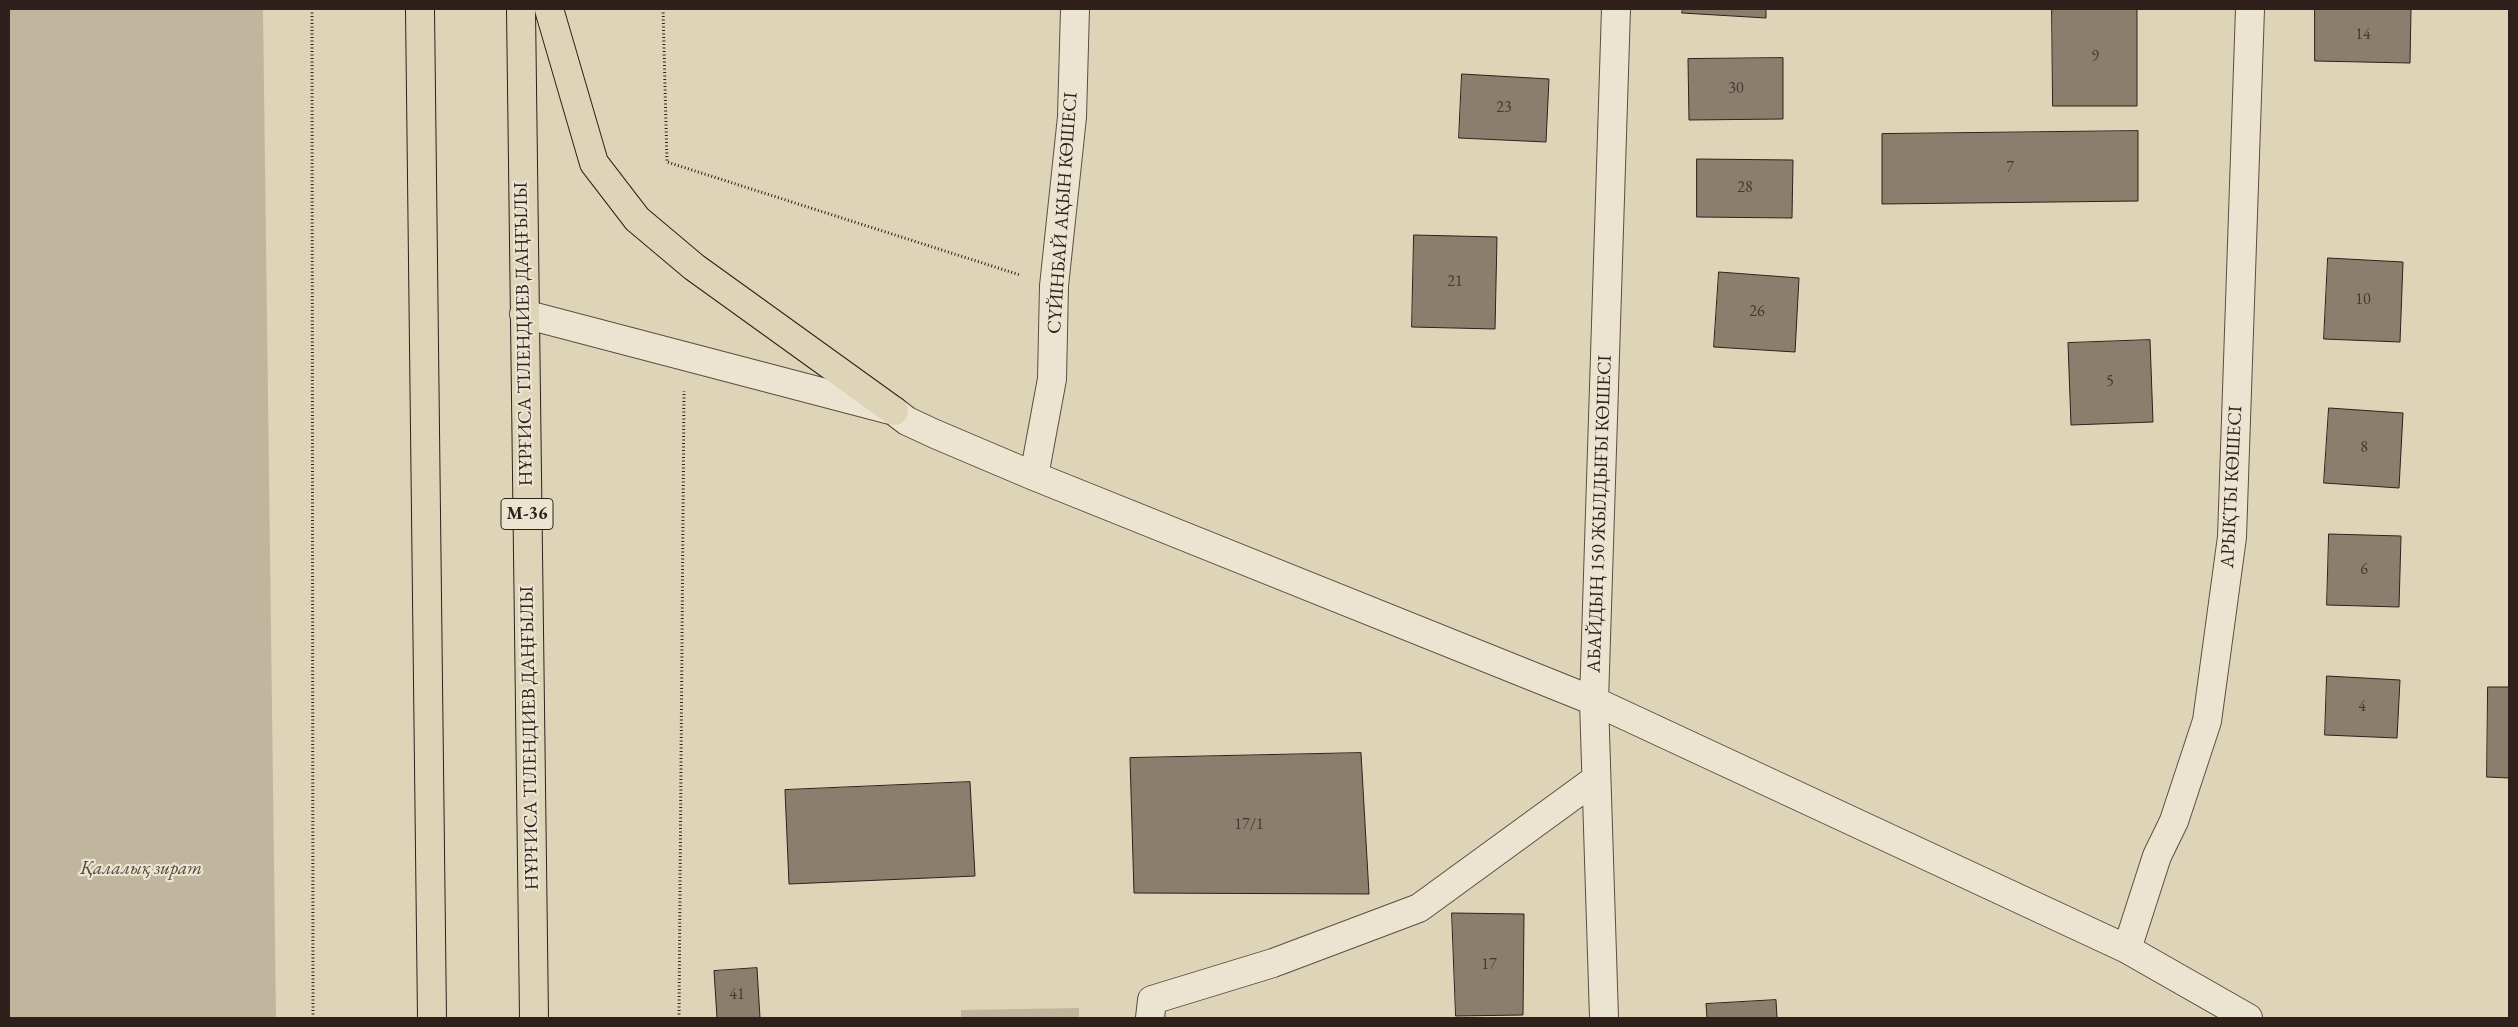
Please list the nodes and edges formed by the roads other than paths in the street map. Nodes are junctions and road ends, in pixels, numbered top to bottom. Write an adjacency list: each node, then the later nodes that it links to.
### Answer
1 (420, 9): 13 (main road)
2 (521, 9): 7 (main road, НҰРҒИСА ТІЛЕНДИЕВ ДАҢҒЫЛЫ / M-36)
3 (549, 9): 8 (main road)
4 (1075, 9): 9 (street, СҮЙІНБАЙ АҚЫН КӨШЕСІ)
5 (1616, 9): 10 (street, АБАЙДЫҢ 150 ЖЫЛДЫҒЫ КӨШЕСІ)
6 (2250, 9): 12 (street, АРЫҚТЫ КӨШЕСІ)
7 (524, 314): 8 (street); 14 (main road, НҰРҒИСА ТІЛЕНДИЕВ ДАҢҒЫЛЫ / M-36)
8 (894, 412): 9 (street)
9 (1034, 476): 10 (street)
10 (1594, 701): 11 (street, АБАЙДЫҢ 150 ЖЫЛДЫҒЫ КӨШЕСІ); 12 (street)
11 (1596, 779): 15 (street); 16 (street, АБАЙДЫҢ 150 ЖЫЛДЫҒЫ КӨШЕСІ)
12 (2127, 949): 17 (street)
13 (432, 1018)
14 (534, 1018)
15 (1150, 1018)
16 (1604, 1018)
17 (2248, 1018)

